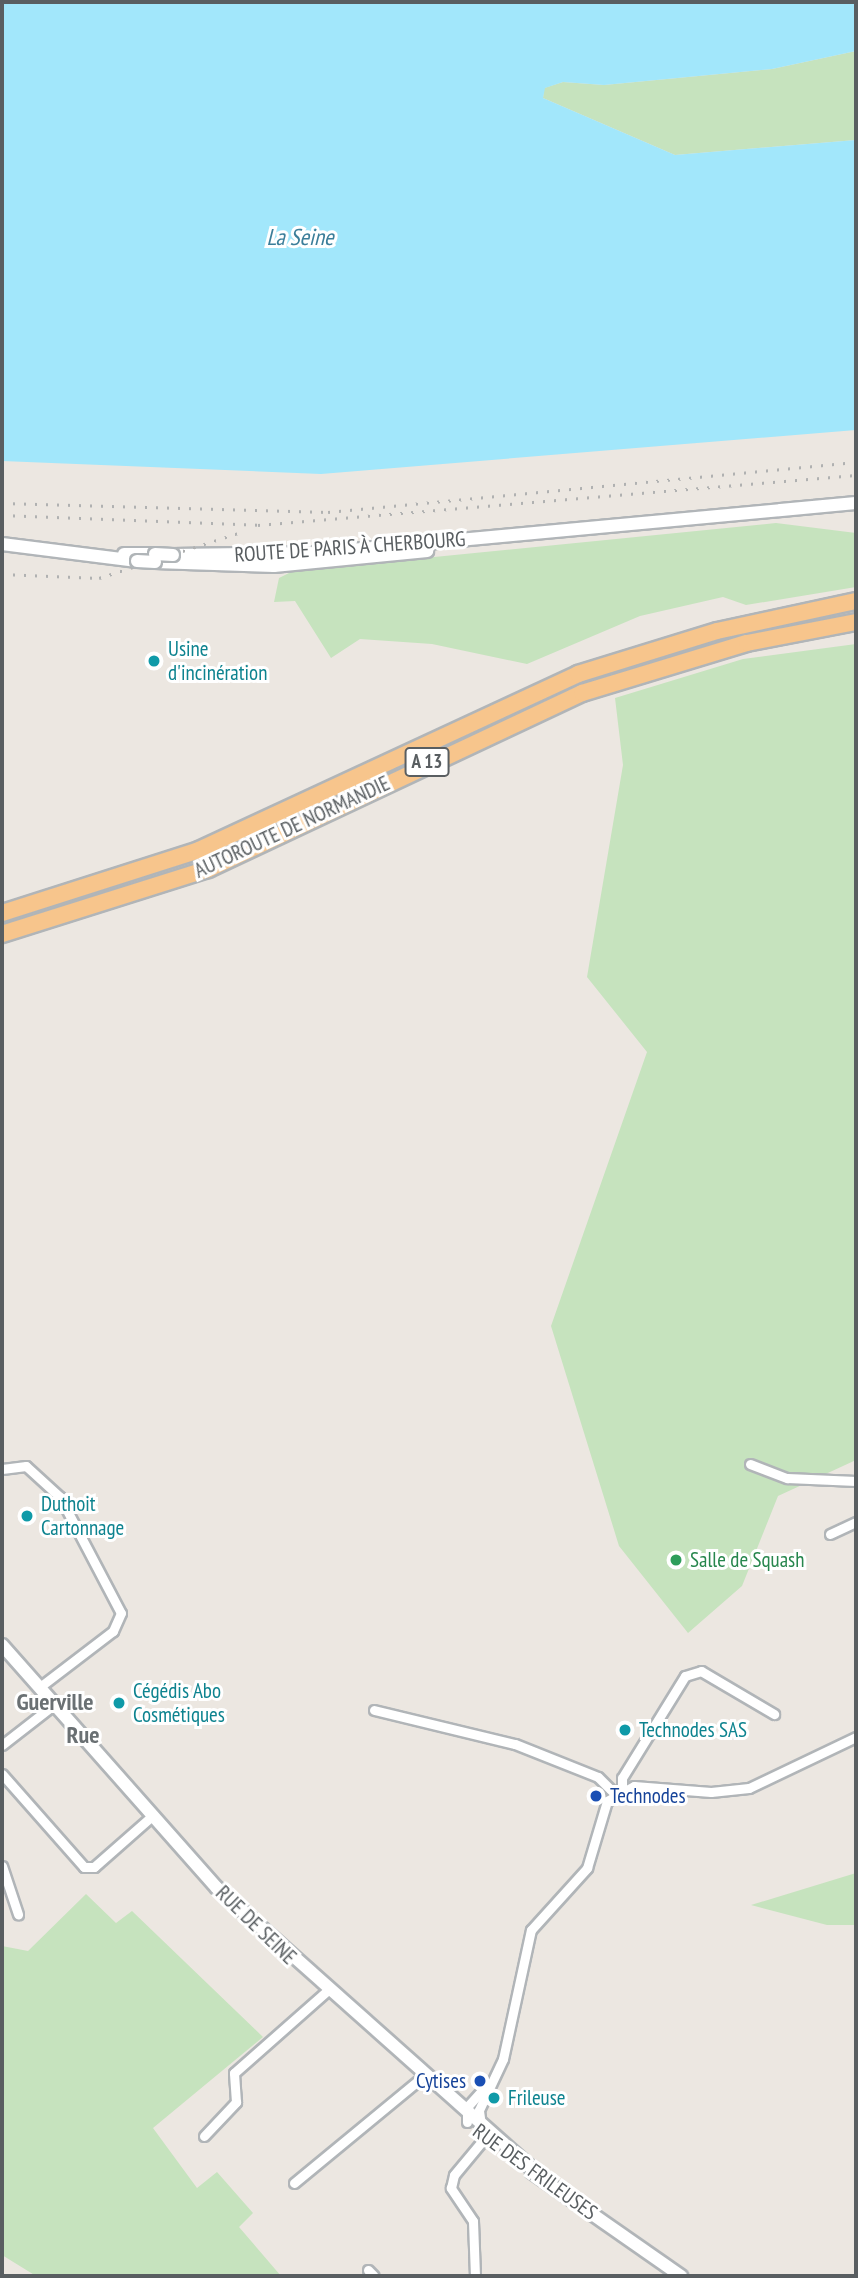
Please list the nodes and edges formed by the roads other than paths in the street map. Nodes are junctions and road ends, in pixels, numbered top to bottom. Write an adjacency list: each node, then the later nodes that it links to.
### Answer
1 (856, 503): 2 (main road, ROUTE DE PARIS À CHERBOURG)
2 (524, 536): 5 (main road, ROUTE DE PARIS À CHERBOURG, bridge); 5 (main road, ROUTE DE PARIS À CHERBOURG)
3 (2, 544): 4 (main road, ROUTE DE PARIS À CHERBOURG)
4 (93, 554): 5 (main road, ROUTE DE PARIS À CHERBOURG); 5 (main road, ROUTE DE PARIS À CHERBOURG, bridge)
5 (155, 558)
6 (856, 601): 8 (highway, AUTOROUTE DE NORMANDIE / A 13)
7 (856, 622): 9 (highway, AUTOROUTE DE NORMANDIE / A 13)
8 (3, 913)
9 (5, 934)
10 (750, 1464): 12 (street)
11 (2, 1469): 16 (street)
12 (856, 1481)
13 (856, 1522): 14 (street)
14 (830, 1534)
15 (2, 1645): 16 (main road, RUE DE SEINE)
16 (41, 1686): 17 (main road, RUE DE SEINE)
17 (55, 1703): 21 (street); 24 (main road, RUE DE SEINE)
18 (374, 1710): 23 (street)
19 (774, 1714): 23 (street)
20 (856, 1737): 23 (street)
21 (2, 1745)
22 (2, 1773): 24 (street)
23 (619, 1792): 31 (street)
24 (153, 1815): 27 (main road, RUE DE SEINE)
25 (2, 1866): 26 (street)
26 (19, 1914)
27 (327, 1992): 28 (main road, RUE DE SEINE); 34 (street)
28 (367, 2028): 29 (main road, RUE DES FRILEUSES); 30 (main road, RUE DE SEINE)
29 (420, 2079): 32 (main road, RUE DES FRILEUSES); 35 (street)
30 (437, 2085): 31 (street); 32 (main road, RUE DE SEINE)
31 (480, 2098): 32 (street); 33 (street)
32 (464, 2115): 33 (main road, RUE DES FRILEUSES)
33 (486, 2133): 36 (street); 37 (main road, RUE DES FRILEUSES)
34 (204, 2136)
35 (294, 2183)
36 (475, 2276)
37 (681, 2276)

